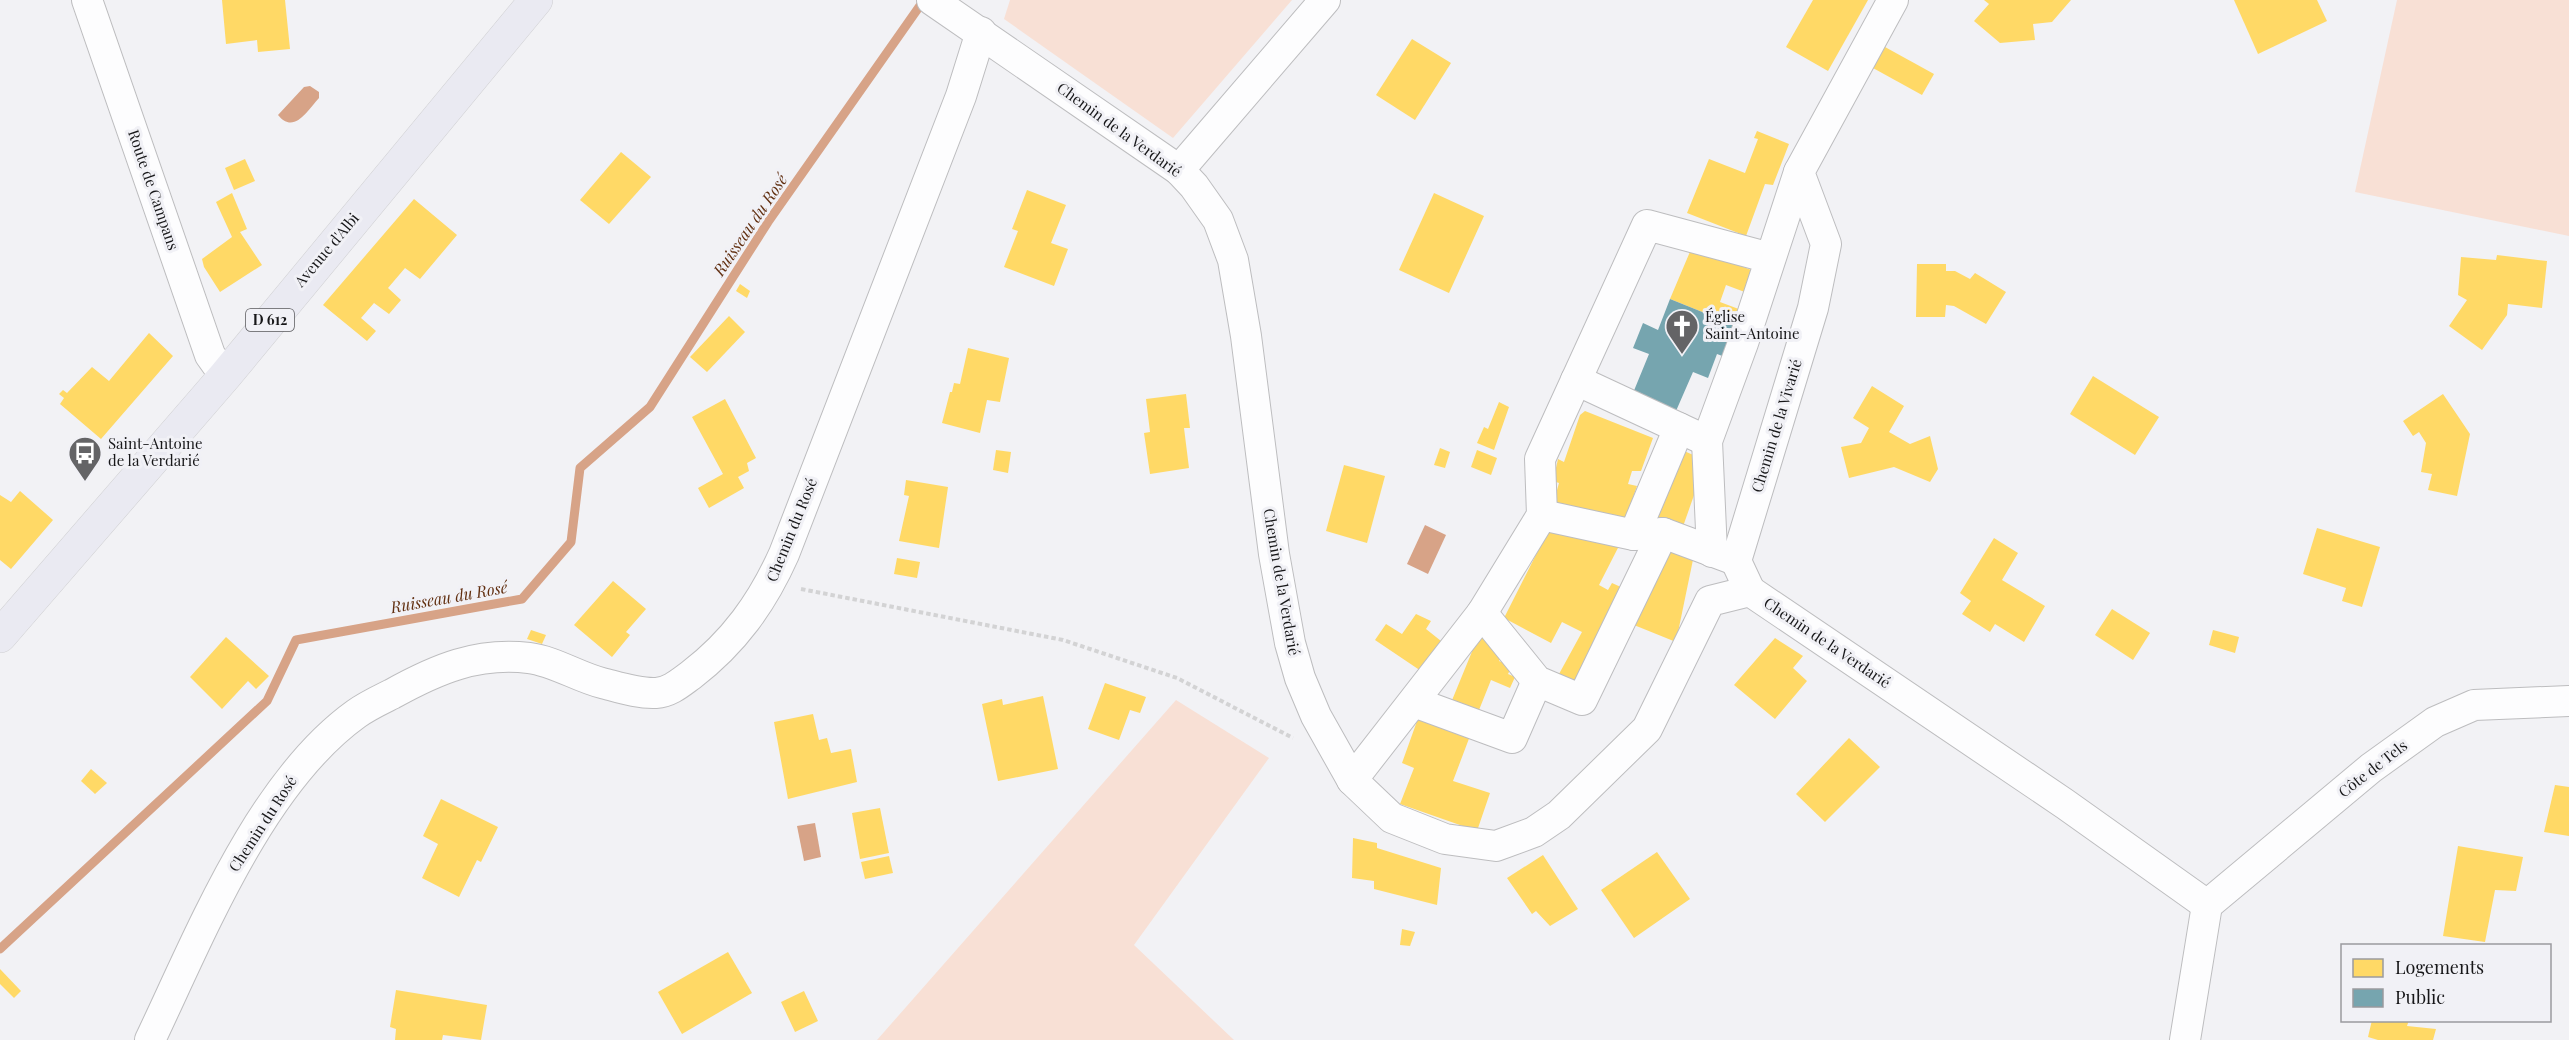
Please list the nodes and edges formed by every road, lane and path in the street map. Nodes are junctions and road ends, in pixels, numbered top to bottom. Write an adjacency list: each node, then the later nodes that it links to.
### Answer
1 (87, 0): 10 (street, Route de Campans)
2 (536, 0): 10 (main road, Avenue d'Albi / D 612)
3 (1324, 0): 7 (street)
4 (1893, 0): 8 (street)
5 (933, 1): 6 (street, Chemin de la Verdarié)
6 (981, 32): 7 (street, Chemin de la Verdarié); 17 (street, Chemin du Rosé)
7 (1179, 170): 24 (street, Chemin de la Verdarié)
8 (1799, 172): 9 (street); 16 (street, Chemin de la Vivarié)
9 (1770, 258): 11 (street); 13 (street)
10 (225, 376): 20 (main road, Avenue d'Albi / D 612)
11 (1576, 380): 12 (street); 14 (street)
12 (1679, 428): 13 (street); 15 (street)
13 (1707, 441): 16 (street)
14 (1542, 515): 15 (street); 19 (street)
15 (1648, 534): 16 (street); 21 (street)
16 (1724, 556): 18 (street)
17 (771, 583): 24 (path); 27 (street, Chemin du Rosé)
18 (1750, 591): 25 (street, Chemin de la Verdarié); 26 (street, Chemin de la Verdarié)
19 (1482, 613): 21 (street); 23 (street)
20 (0, 636)
21 (1537, 681): 23 (street)
22 (2569, 701): 26 (street, Côte de Tels)
23 (1414, 702): 25 (street)
24 (1336, 751): 25 (street, Chemin de la Verdarié)
25 (1352, 780)
26 (2207, 905): 28 (street)
27 (150, 1040)
28 (2185, 1040)

